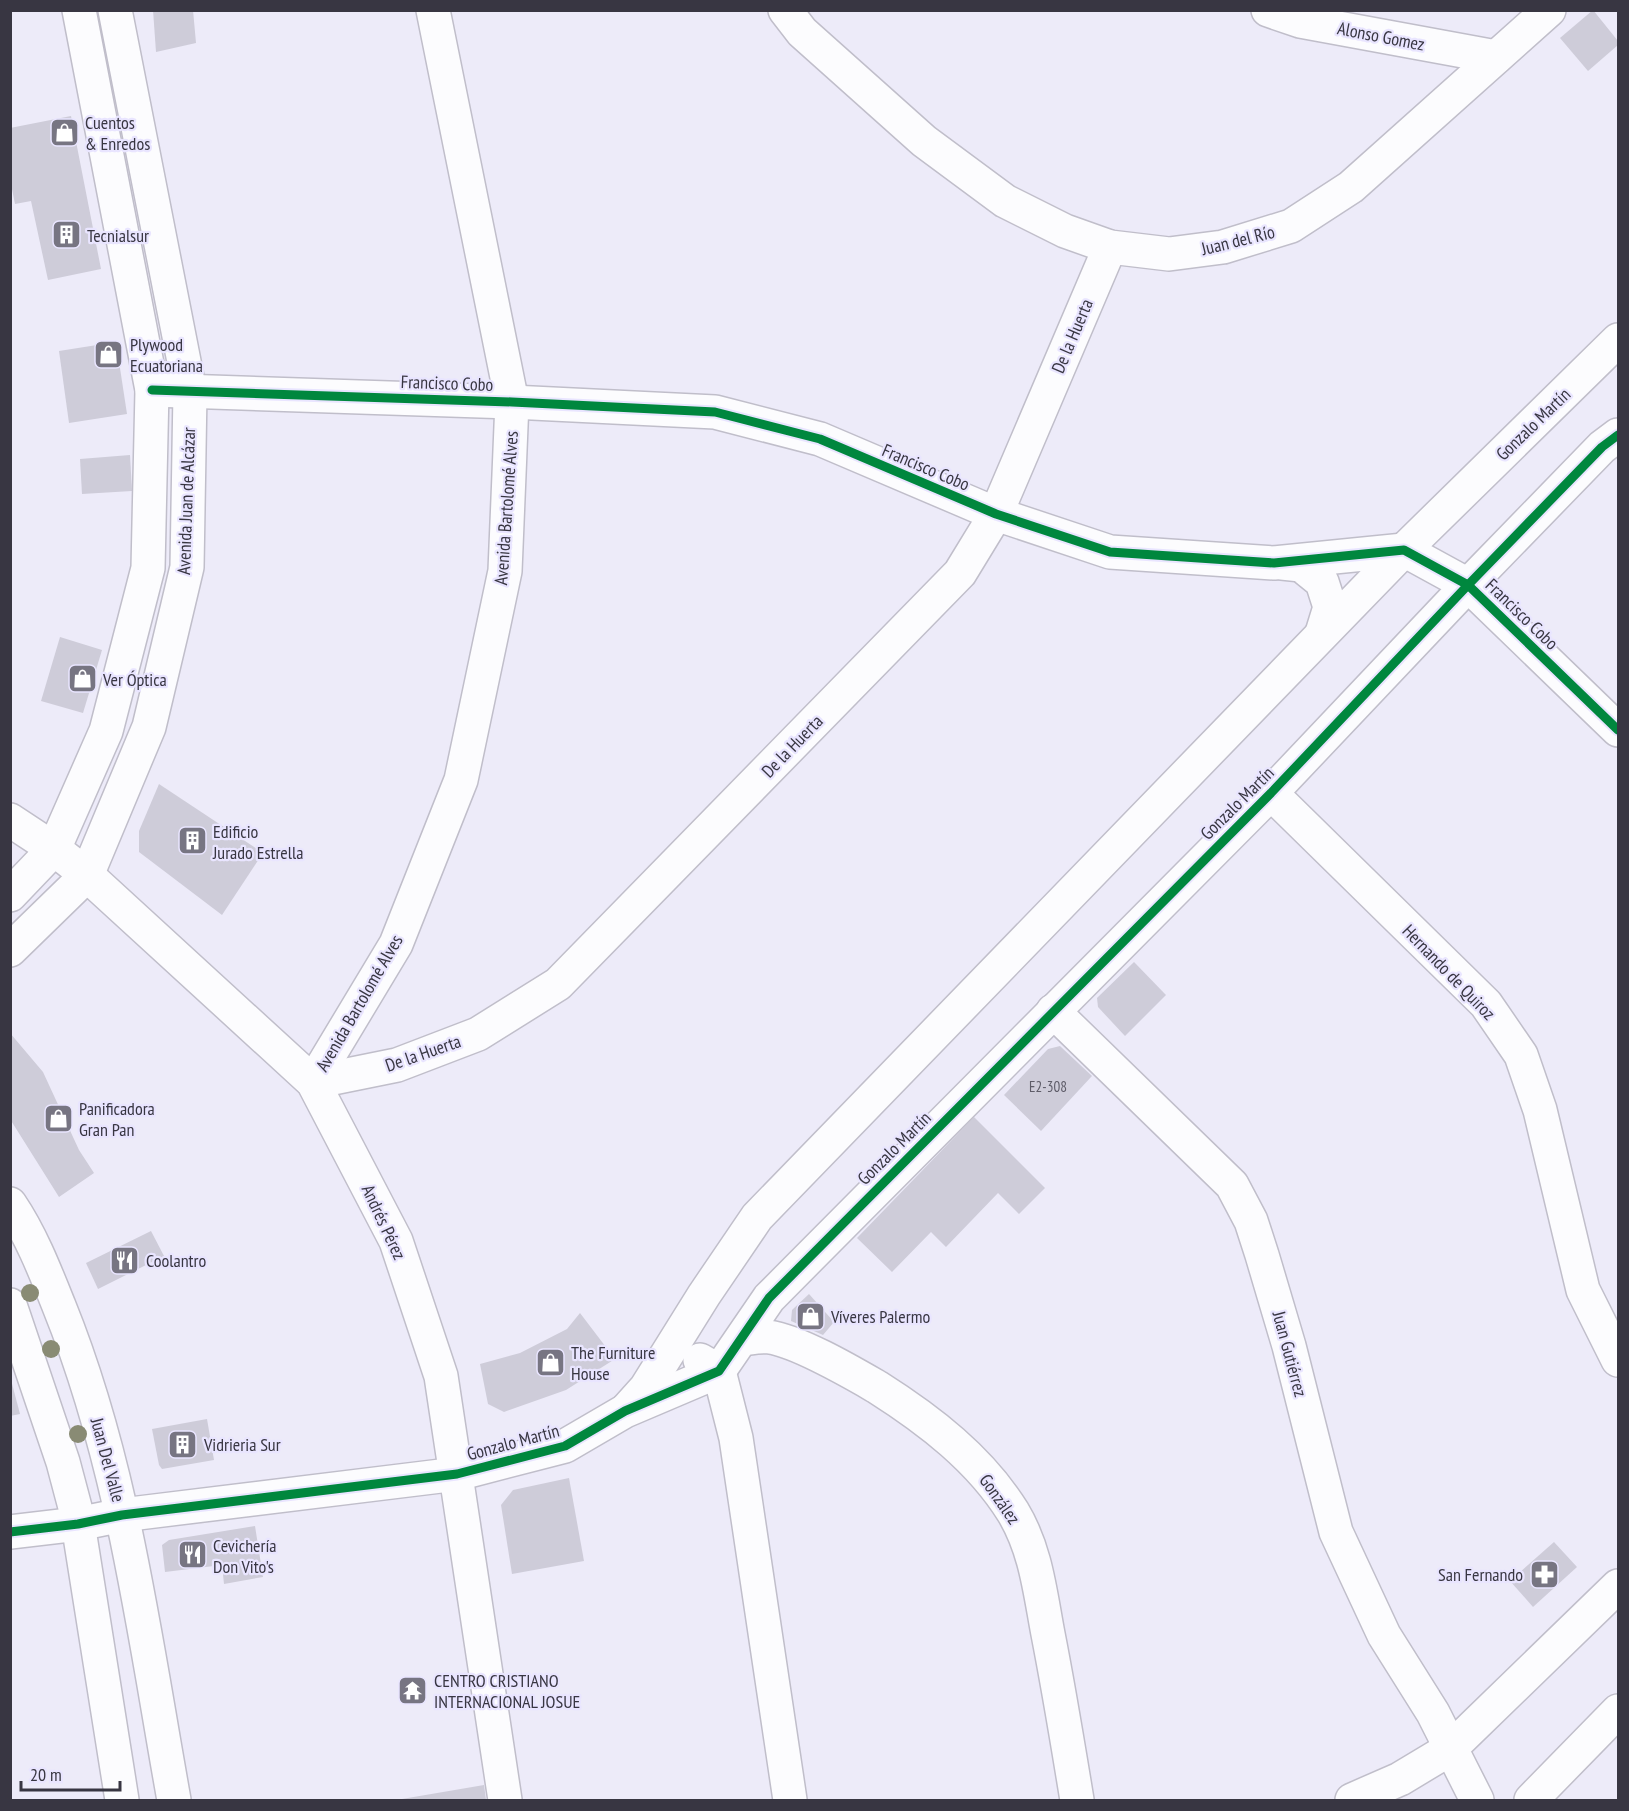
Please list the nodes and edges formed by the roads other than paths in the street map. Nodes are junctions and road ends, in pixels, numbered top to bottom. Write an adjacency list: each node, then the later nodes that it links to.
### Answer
1 (79, 10): 10 (street, Avenida Juan de Alcázar)
2 (115, 10): 11 (street, Avenida Juan de Alcázar)
3 (433, 10): 12 (street, Avenida Bartolomé Alves)
4 (785, 10): 8 (street, Juan del Río)
5 (1268, 10): 7 (street, Alonso Gomez)
6 (1549, 10): 7 (street, Juan del Río)
7 (1496, 57): 8 (street, Juan del Río)
8 (1110, 247): 14 (street, De la Huerta)
9 (1618, 340): 15 (street, Gonzalo Martín)
10 (153, 390): 11 (street, Francisco Cobo); 22 (street, Avenida Juan de Alcázar)
11 (190, 392): 12 (street, Francisco Cobo); 23 (street, Avenida Juan de Alcázar)
12 (512, 402): 14 (street, Francisco Cobo); 27 (street, Avenida Bartolomé Alves)
13 (1618, 435): 17 (street, Gonzalo Martín)
14 (996, 514): 16 (street, Francisco Cobo); 27 (street, De la Huerta)
15 (1404, 550): 16 (street, Francisco Cobo); 17 (street, Francisco Cobo); 18 (street, Gonzalo Martín)
16 (1274, 563): 18 (street)
17 (1468, 585): 19 (street, Francisco Cobo); 20 (street, Gonzalo Martín)
18 (1322, 633): 32 (street, Gonzalo Martín)
19 (1618, 730)
20 (1271, 794): 26 (street, Gonzalo Martín); 31 (street, Hernando de Quiroz)
21 (10, 820): 22 (street, Andrés Pérez)
22 (54, 849): 23 (street, Andrés Pérez); 24 (street, Avenida Juan de Alcázar)
23 (87, 875): 25 (street, Avenida Juan de Alcázar); 27 (street, Andrés Pérez)
24 (10, 895)
25 (10, 950)
26 (1053, 1011): 30 (street, Gonzalo Martín); 41 (street, Juan Gutiérrez)
27 (313, 1082): 35 (street, Andrés Pérez)
28 (10, 1204): 36 (street, Juan Del Valle)
29 (10, 1305): 37 (street)
30 (742, 1339): 33 (street, Gonzalo Martín); 46 (street, González)
31 (1618, 1360)
32 (663, 1362): 33 (street); 34 (street, Gonzalo Martín)
33 (719, 1371): 34 (street, Gonzalo Martín); 45 (street)
34 (625, 1411): 35 (street, Gonzalo Martín)
35 (457, 1474): 36 (street, Gonzalo Martín); 44 (street, Andrés Pérez)
36 (123, 1515): 37 (street, Gonzalo Martín); 43 (street, Juan Del Valle)
37 (78, 1524): 38 (street, Gonzalo Martín); 42 (street)
38 (10, 1532)
39 (1618, 1586): 41 (street)
40 (1618, 1711): 49 (street)
41 (1450, 1749): 47 (street); 48 (street, Juan Gutiérrez)
42 (122, 1800)
43 (174, 1800)
44 (505, 1800)
45 (789, 1800)
46 (1077, 1800)
47 (1352, 1800)
48 (1477, 1800)
49 (1531, 1800)

